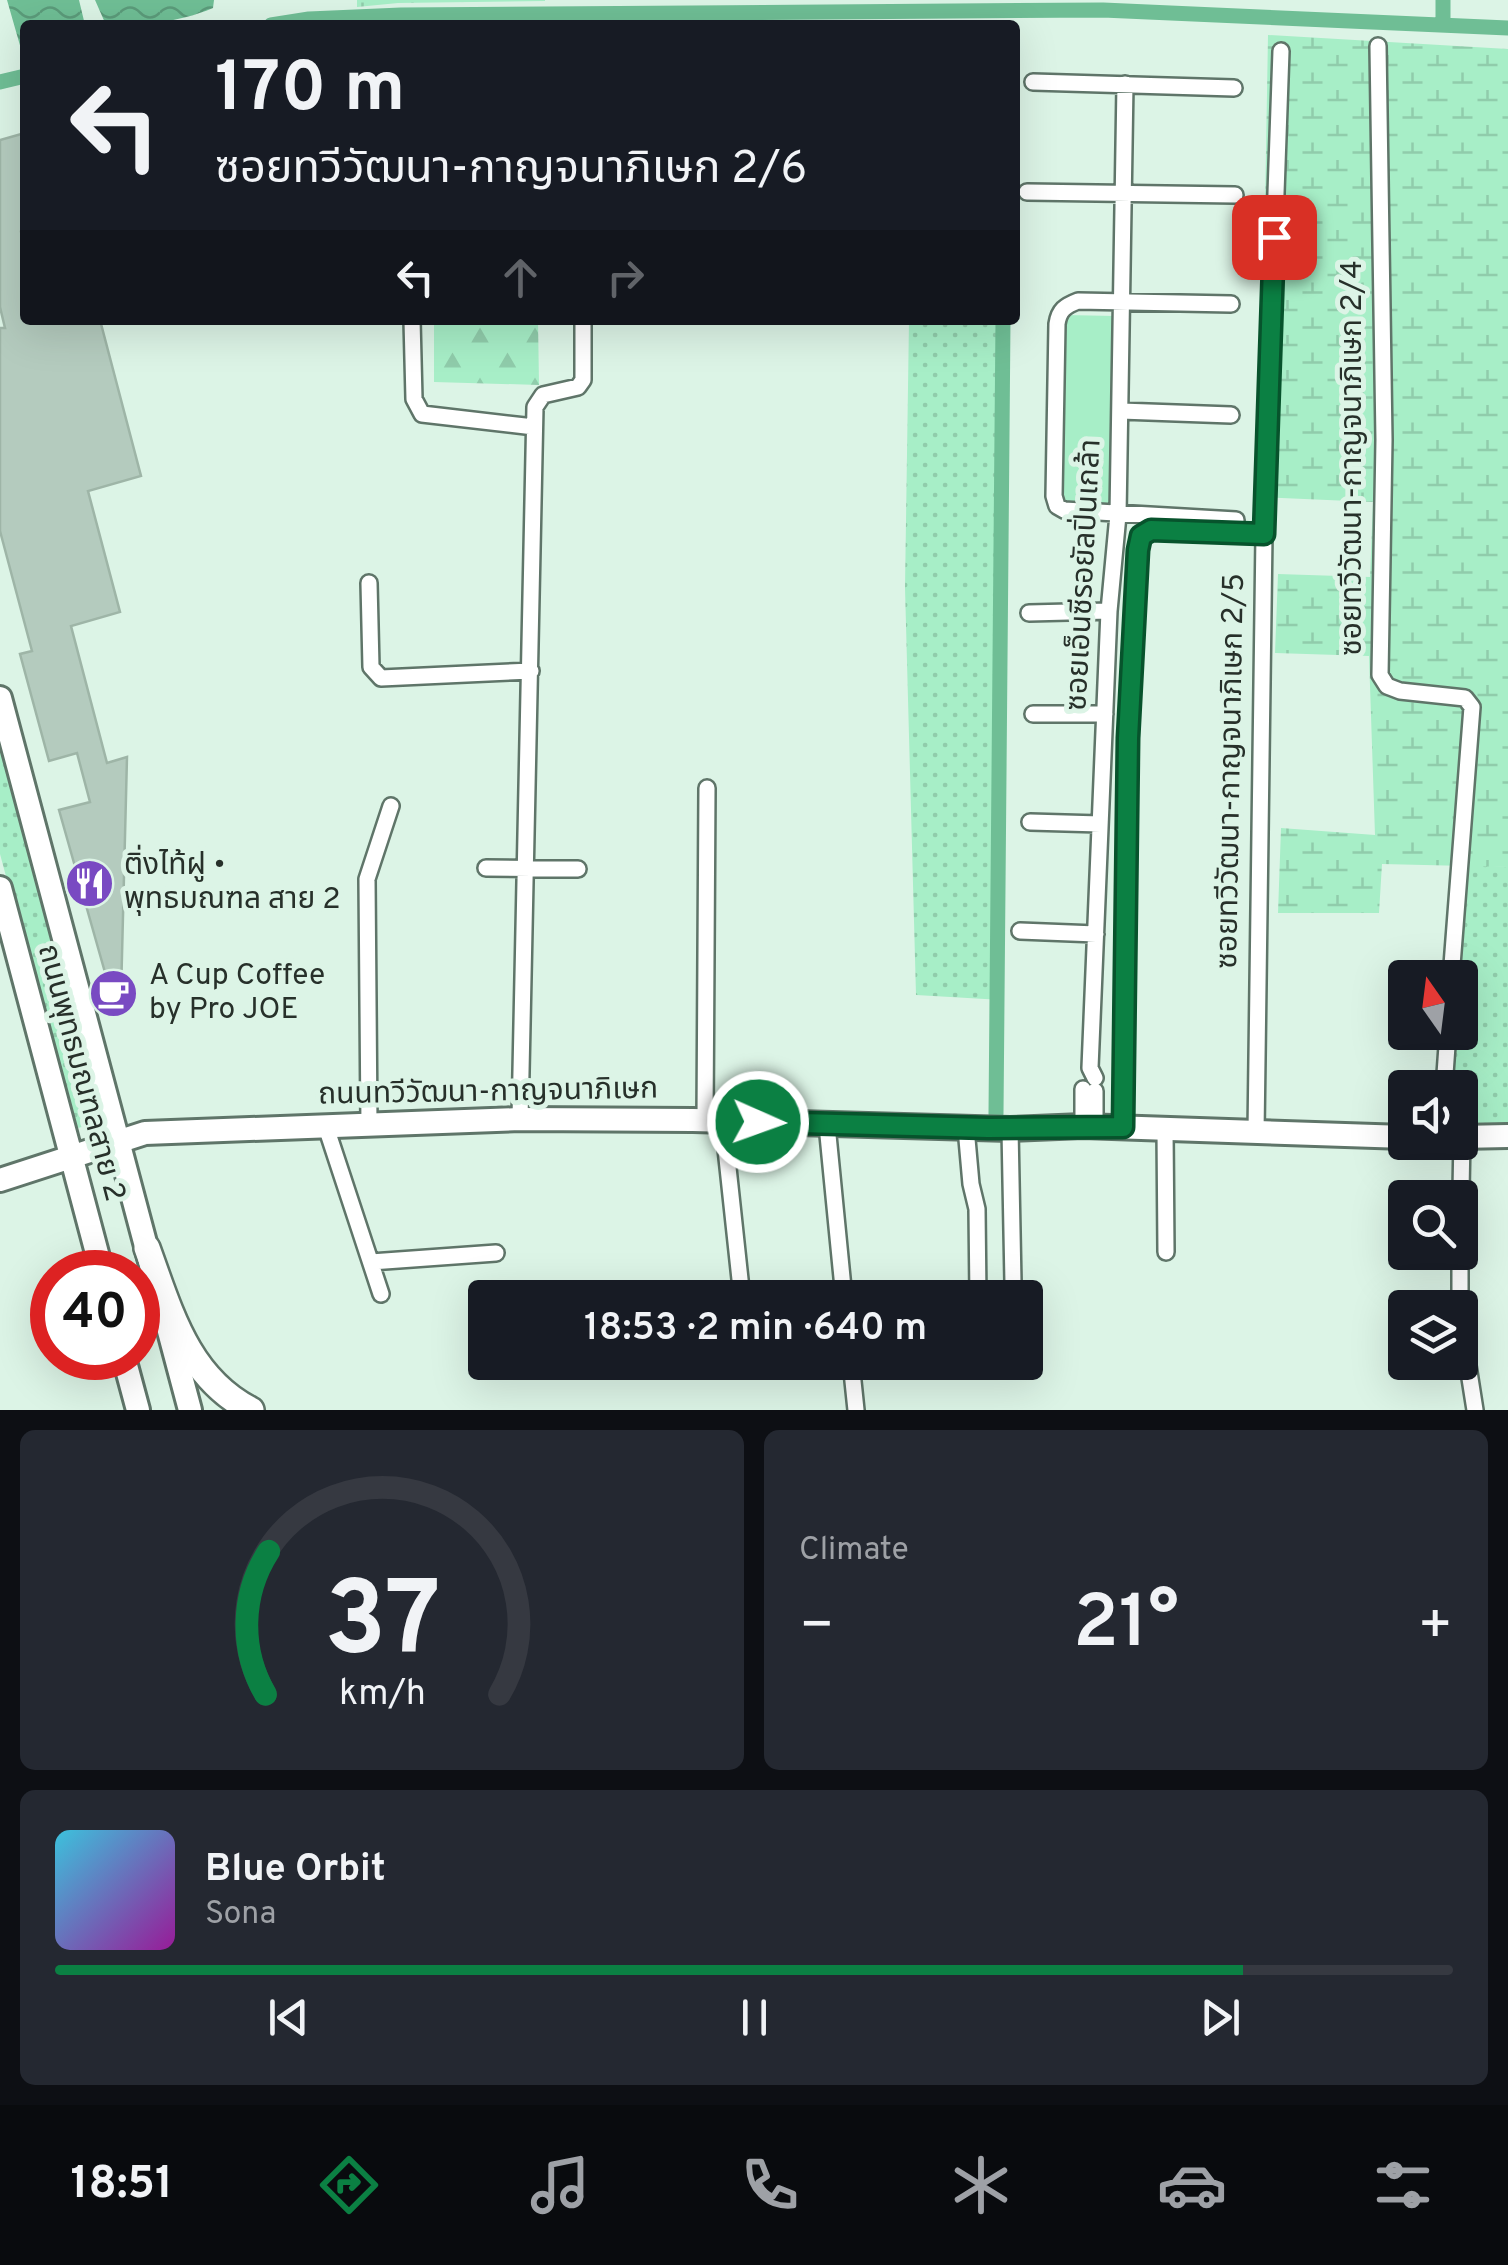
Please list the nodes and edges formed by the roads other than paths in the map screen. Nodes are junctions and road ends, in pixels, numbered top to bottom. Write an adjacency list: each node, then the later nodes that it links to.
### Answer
1 (1378, 46): 36 (street, ซอยทวีวัฒนา-กาญจนาภิเษก 2/4)
2 (1280, 51): 18 (street, ซอยทวีวัฒนา-กาญจนาภิเษก 2/5)
3 (1032, 82): 4 (street)
4 (1124, 84): 5 (street); 7 (street, ซอยเอ็นซีรอยัลปิ่นเกล้า)
5 (1234, 88)
6 (1028, 192): 7 (street)
7 (1123, 194): 8 (street); 9 (street, ซอยเอ็นซีรอยัลปิ่นเกล้า)
8 (1235, 195)
9 (1120, 303): 10 (street); 13 (street, ซอยเอ็นซีรอยัลปิ่นเกล้า); 16 (street)
10 (1231, 304)
11 (412, 325): 15 (street)
12 (583, 325): 15 (street)
13 (1121, 411): 14 (street); 16 (street, ซอยเอ็นซีรอยัลปิ่นเกล้า)
14 (1231, 415)
15 (534, 427): 22 (street)
16 (1118, 515): 17 (street); 20 (street, ซอยเอ็นซีรอยัลปิ่นเกล้า)
17 (1236, 520)
18 (1264, 534): 43 (street); 47 (street, ซอยทวีวัฒนา-กาญจนาภิเษก 2/5)
19 (369, 583): 22 (street)
20 (1109, 612): 21 (street); 25 (street, ซอยเอ็นซีรอยัลปิ่นเกล้า)
21 (1029, 613)
22 (531, 671): 30 (street)
23 (0, 698): 51 (street, ถนนพุทธมณฑลสาย 2)
24 (1033, 714): 25 (street)
25 (1105, 714): 29 (street, ซอยเอ็นซีรอยัลปิ่นเกล้า)
26 (707, 788): 38 (street)
27 (391, 806): 39 (street)
28 (1030, 822): 29 (street)
29 (1100, 824): 35 (street, ซอยเอ็นซีรอยัลปิ่นเกล้า)
30 (526, 867): 31 (street); 32 (street); 37 (street)
31 (486, 868)
32 (578, 869)
33 (0, 888): 52 (street, ถนนพุทธมณฑลสาย 2)
34 (1020, 931): 35 (street)
35 (1096, 934): 41 (street, ซอยเอ็นซีรอยัลปิ่นเกล้า)
36 (1452, 960)
37 (520, 1119): 38 (street, ถนนทวีวัฒนา-กาญจนาภิเษก); 39 (street, ถนนทวีวัฒนา-กาญจนาภิเษก)
38 (714, 1120): 40 (street, ถนนทวีวัฒนา-กาญจนาภิเษก); 59 (street)
39 (369, 1125): 42 (street, ถนนทวีวัฒนา-กาญจนาภิเษก)
40 (827, 1125): 44 (street, ถนนทวีวัฒนา-กาญจนาภิเษก); 60 (street)
41 (1089, 1126): 43 (street, ถนนทวีวัฒนา-กาญจนาภิเษก); 45 (street, ถนนทวีวัฒนา-กาญจนาภิเษก)
42 (326, 1127): 51 (street, ถนนทวีวัฒนา-กาญจนาภิเษก); 58 (street)
43 (1123, 1127): 46 (street, ถนนทวีวัฒนา-กาญจนาภิเษก)
44 (966, 1128): 45 (street, ถนนทวีวัฒนา-กาญจนาภิเษก); 61 (street)
45 (1010, 1128): 62 (street)
46 (1165, 1130): 47 (street, ถนนทวีวัฒนา-กาญจนาภิเษก); 56 (street)
47 (1256, 1133): 48 (street, ถนนทวีวัฒนา-กาญจนาภิเษก)
48 (1388, 1136)
49 (1508, 1136): 50 (street)
50 (1478, 1137)
51 (117, 1142): 52 (street, ถนนทวีวัฒนา-กาญจนาภิเษก); 54 (street, ถนนพุทธมณฑลสาย 2)
52 (71, 1160): 53 (street, ถนนทวีวัฒนา-กาญจนาภิเษก); 55 (street, ถนนพุทธมณฑลสาย 2)
53 (0, 1180)
54 (146, 1248): 68 (street, ถนนพุทธมณฑลสาย 2); 69 (main road)
55 (96, 1250)
56 (1166, 1252)
57 (496, 1253): 58 (street)
58 (370, 1262): 63 (street)
59 (739, 1280)
60 (842, 1280)
61 (978, 1280)
62 (1013, 1280)
63 (381, 1294)
64 (130, 1380): 67 (street)
65 (853, 1380): 70 (street)
66 (1470, 1380): 71 (street)
67 (138, 1410)
68 (190, 1410)
69 (251, 1410)
70 (856, 1410)
71 (1475, 1410)

